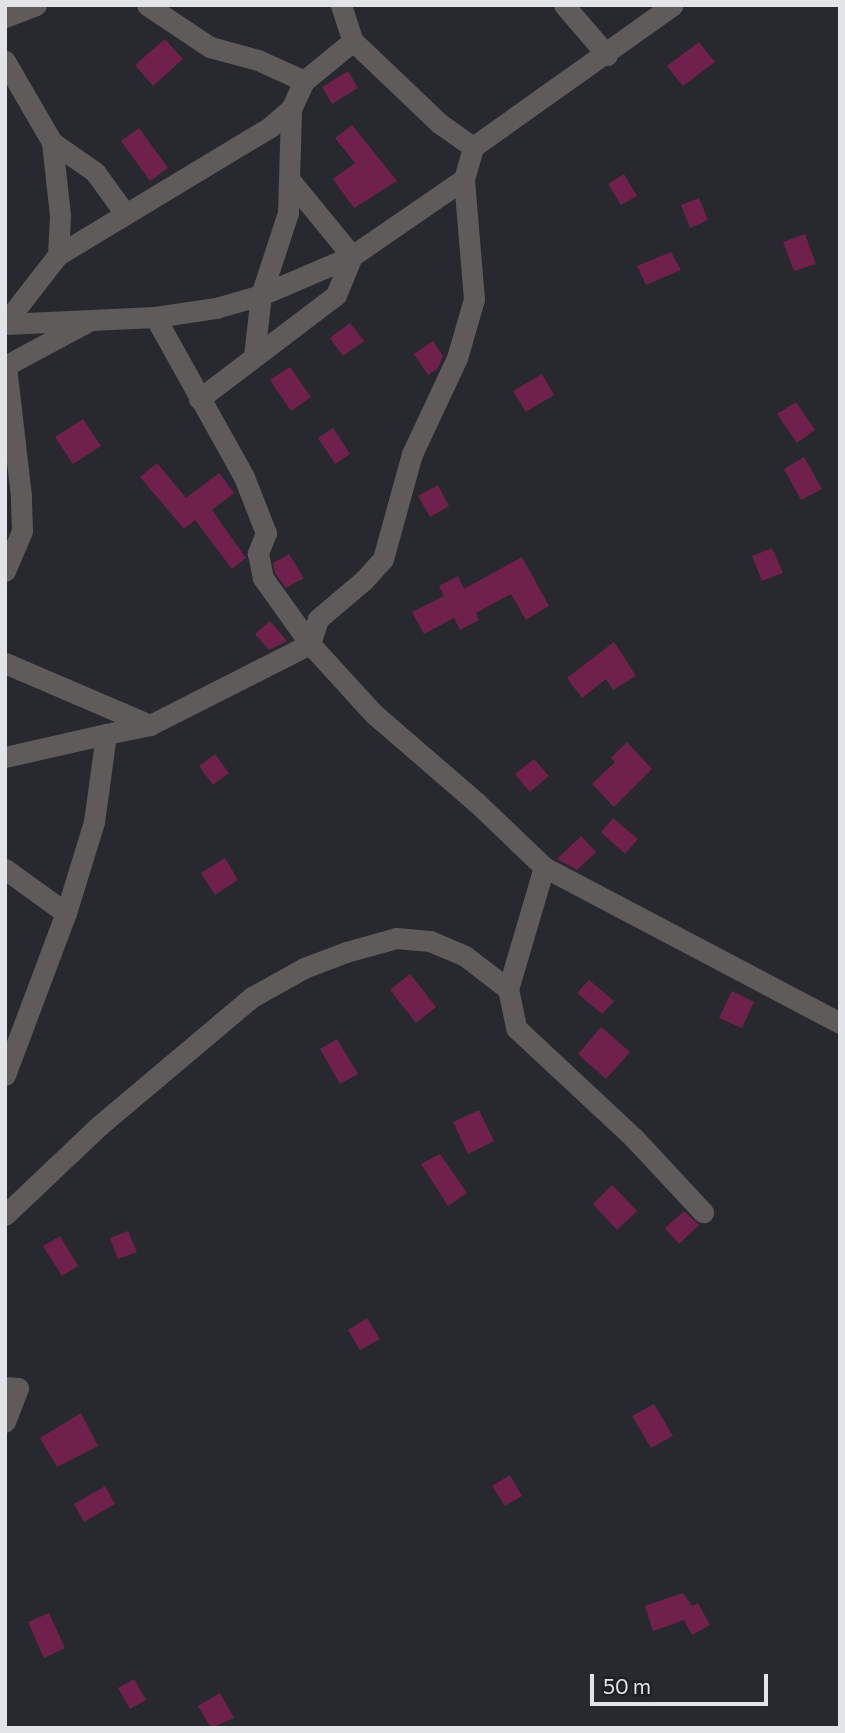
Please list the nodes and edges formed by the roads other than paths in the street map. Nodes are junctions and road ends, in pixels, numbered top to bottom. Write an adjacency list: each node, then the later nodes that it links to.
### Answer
1 (36, 5): 6 (street)
2 (146, 5): 10 (street)
3 (341, 5): 7 (street)
4 (565, 5): 8 (street)
5 (673, 5): 8 (street)
6 (5, 17)
7 (353, 41): 10 (street); 13 (street)
8 (607, 55): 13 (street)
9 (5, 61): 12 (street)
10 (304, 81): 11 (street)
11 (291, 108): 14 (street); 16 (street)
12 (52, 142): 16 (street); 17 (street)
13 (473, 147): 15 (street)
14 (289, 179): 18 (street); 19 (street)
15 (464, 180): 18 (street); 27 (street)
16 (124, 212): 17 (street)
17 (58, 255): 22 (street)
18 (352, 256): 19 (street); 23 (street)
19 (261, 296): 20 (street); 23 (street)
20 (155, 317): 21 (street); 25 (street)
21 (95, 318): 22 (street); 24 (street)
22 (5, 323)
23 (254, 356): 25 (street)
24 (5, 366): 26 (street)
25 (199, 399): 27 (street)
26 (5, 571)
27 (310, 644): 29 (street); 32 (street)
28 (5, 663): 29 (street)
29 (150, 724): 30 (street)
30 (106, 734): 31 (street); 34 (street)
31 (5, 757)
32 (544, 867): 35 (street); 36 (street)
33 (5, 869): 34 (street)
34 (66, 913): 37 (street)
35 (509, 989): 38 (street); 39 (street)
36 (840, 1023)
37 (5, 1075)
38 (703, 1212)
39 (5, 1215)
40 (5, 1387): 41 (street)
41 (5, 1422)

